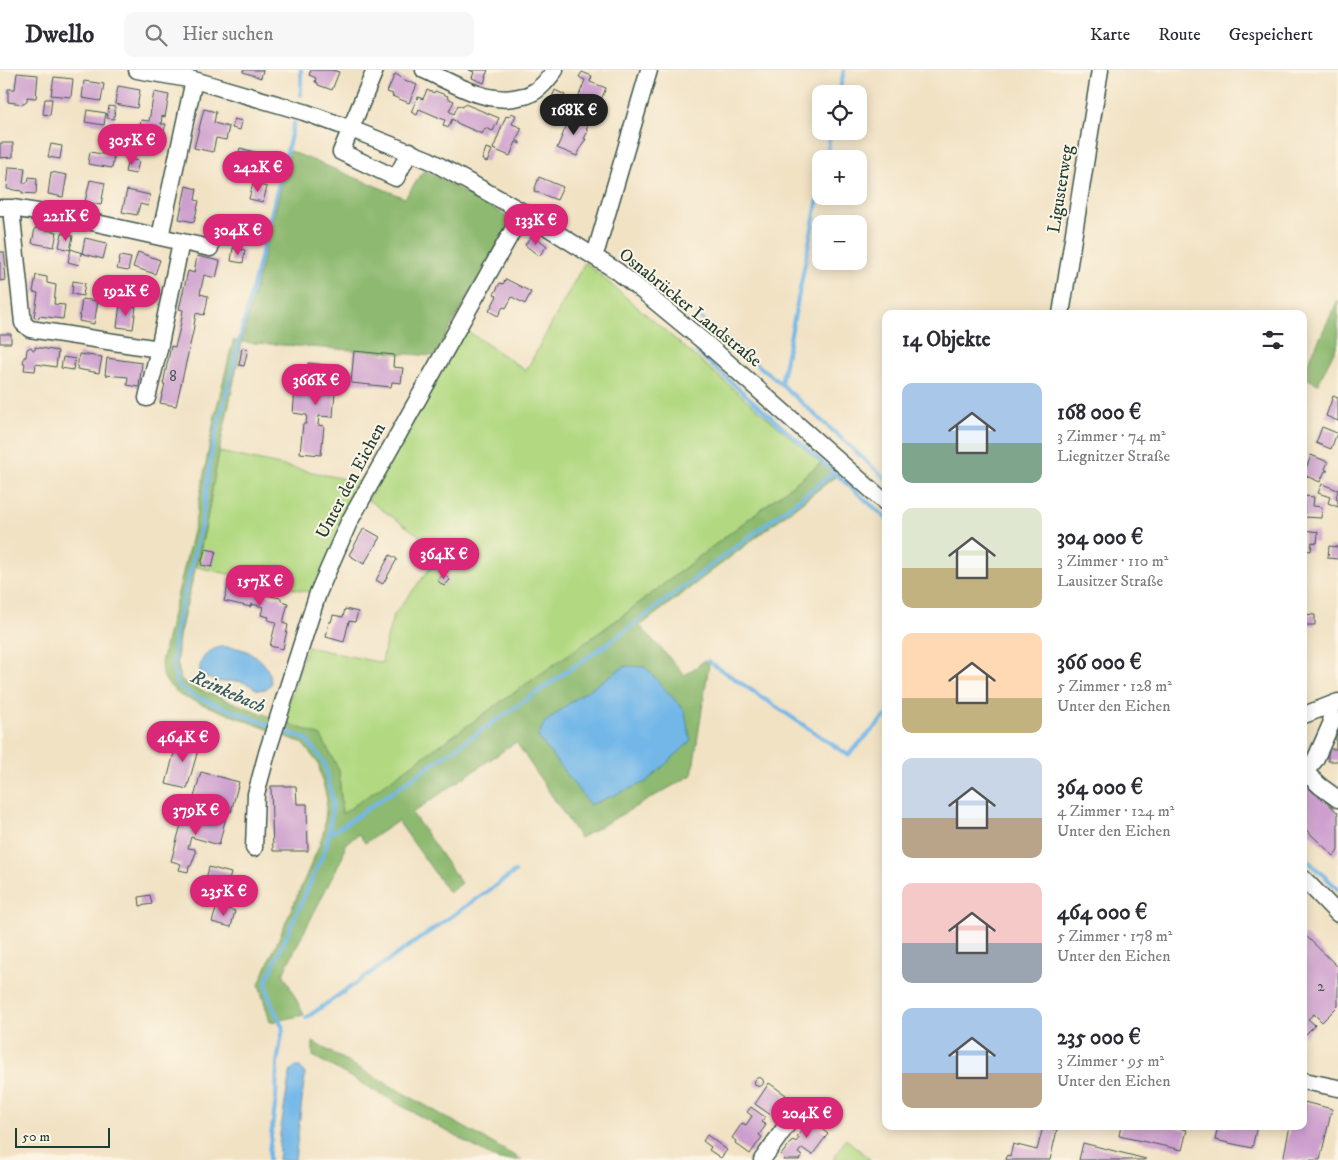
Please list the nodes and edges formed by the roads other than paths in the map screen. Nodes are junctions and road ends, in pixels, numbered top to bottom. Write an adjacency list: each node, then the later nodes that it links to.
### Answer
1 (137, 70): 8 (street, Osnabrücker Landstraße)
2 (375, 70): 9 (street)
3 (424, 70): 7 (street)
4 (555, 70): 7 (street)
5 (649, 70): 16 (street)
6 (1100, 70): 17 (street, Ligusterweg)
7 (451, 76)
8 (194, 80): 9 (street, Osnabrücker Landstraße); 13 (street)
9 (351, 128): 10 (street, Osnabrücker Landstraße); 10 (street)
10 (410, 151): 12 (street, Osnabrücker Landstraße)
11 (6, 208): 13 (street); 18 (street)
12 (523, 212): 16 (street, Osnabrücker Landstraße); 26 (street, Unter den Eichen)
13 (160, 237): 14 (street)
14 (181, 242): 15 (street); 18 (street)
15 (210, 248)
16 (593, 256): 20 (street, Osnabrücker Landstraße)
17 (1062, 310)
18 (159, 349): 19 (street)
19 (147, 398)
20 (882, 499)
21 (1333, 704): 22 (street); 23 (street)
22 (1307, 714)
23 (1307, 769)
24 (1307, 775): 25 (street)
25 (1338, 799)
26 (254, 848)
27 (1307, 882): 28 (street)
28 (1338, 914)
29 (1307, 1082): 30 (street)
30 (1338, 1088)
31 (799, 1108): 32 (street)
32 (762, 1160)

